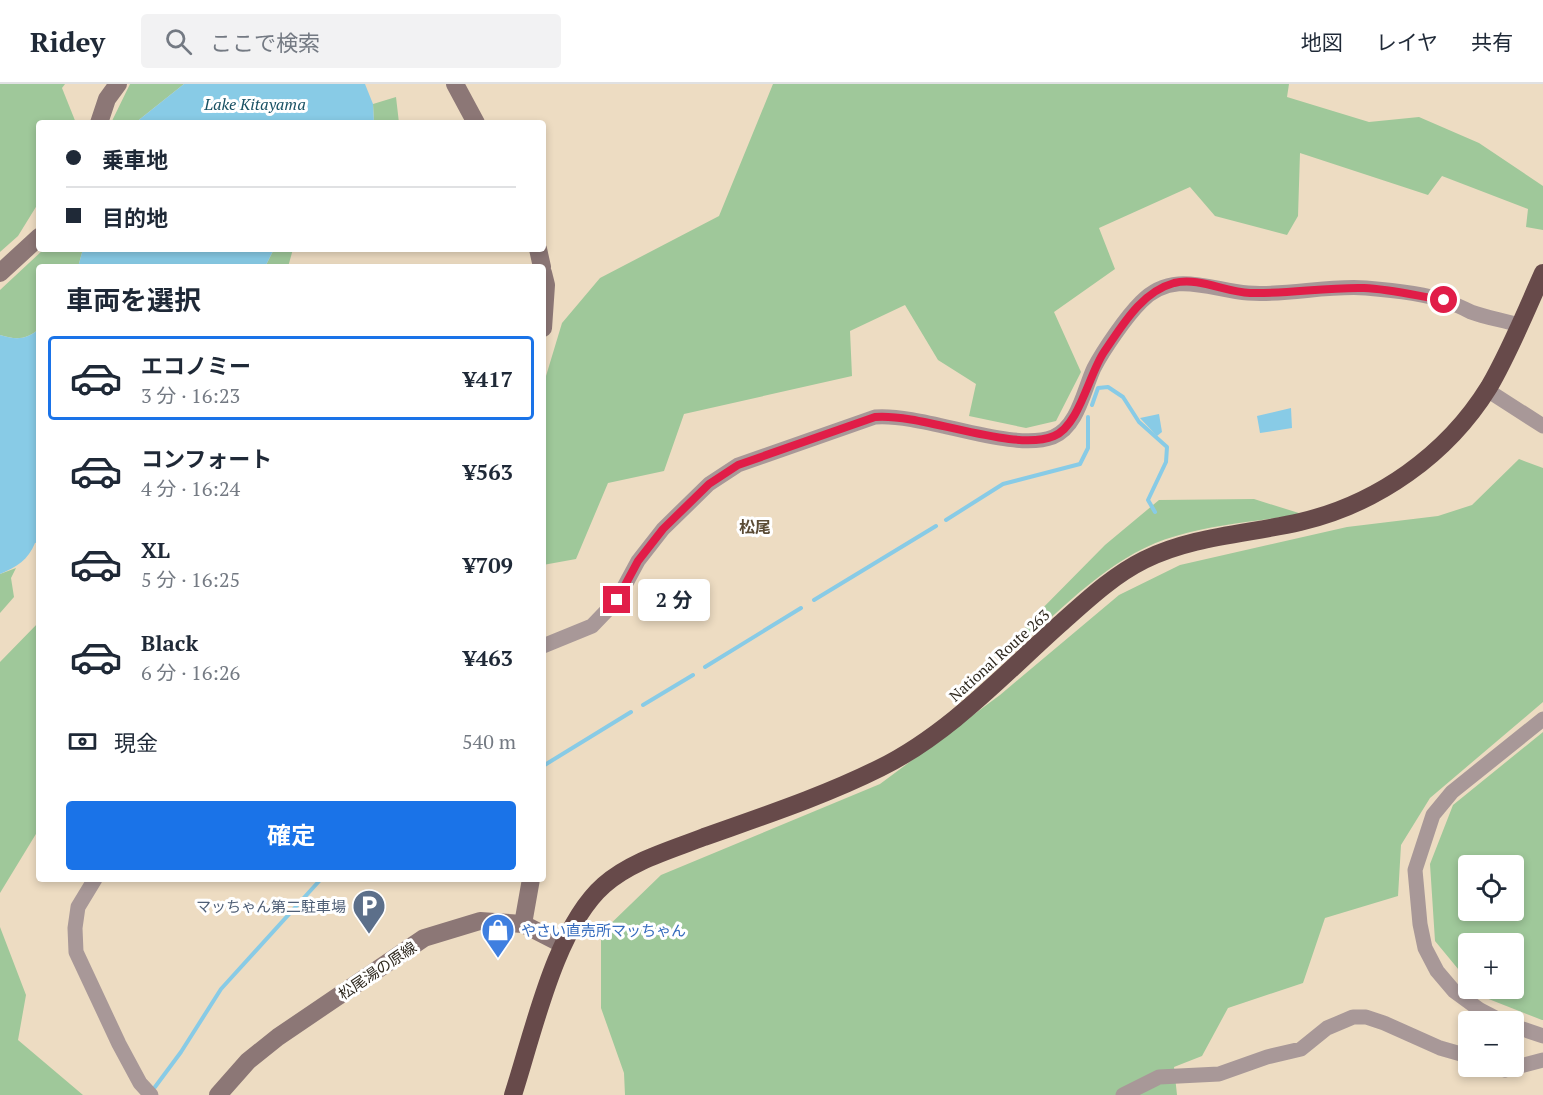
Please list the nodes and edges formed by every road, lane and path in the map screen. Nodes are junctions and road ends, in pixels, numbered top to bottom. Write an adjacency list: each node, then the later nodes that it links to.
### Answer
1 (118, 84): 3 (main road)
2 (455, 84): 4 (main road)
3 (100, 120)
4 (474, 120)
5 (36, 240): 6 (main road)
6 (0, 273)
7 (1543, 273): 8 (highway, National Route 263)
8 (1519, 325): 9 (highway, National Route 263); 11 (street)
9 (1487, 390): 10 (street); 16 (highway, National Route 263)
10 (1543, 426)
11 (546, 644)
12 (1543, 719): 17 (street)
13 (93, 882): 23 (street)
14 (530, 882): 15 (main road)
15 (523, 924): 16 (main road, 松尾湯の原線); 24 (main road, 松尾湯の原線)
16 (562, 944): 25 (highway, National Route 263)
17 (1482, 1011)
18 (1524, 1029): 19 (street)
19 (1543, 1036)
20 (1458, 1053): 26 (street)
21 (1543, 1059): 22 (street)
22 (1524, 1064)
23 (151, 1095)
24 (218, 1095)
25 (513, 1095)
26 (1123, 1095)

